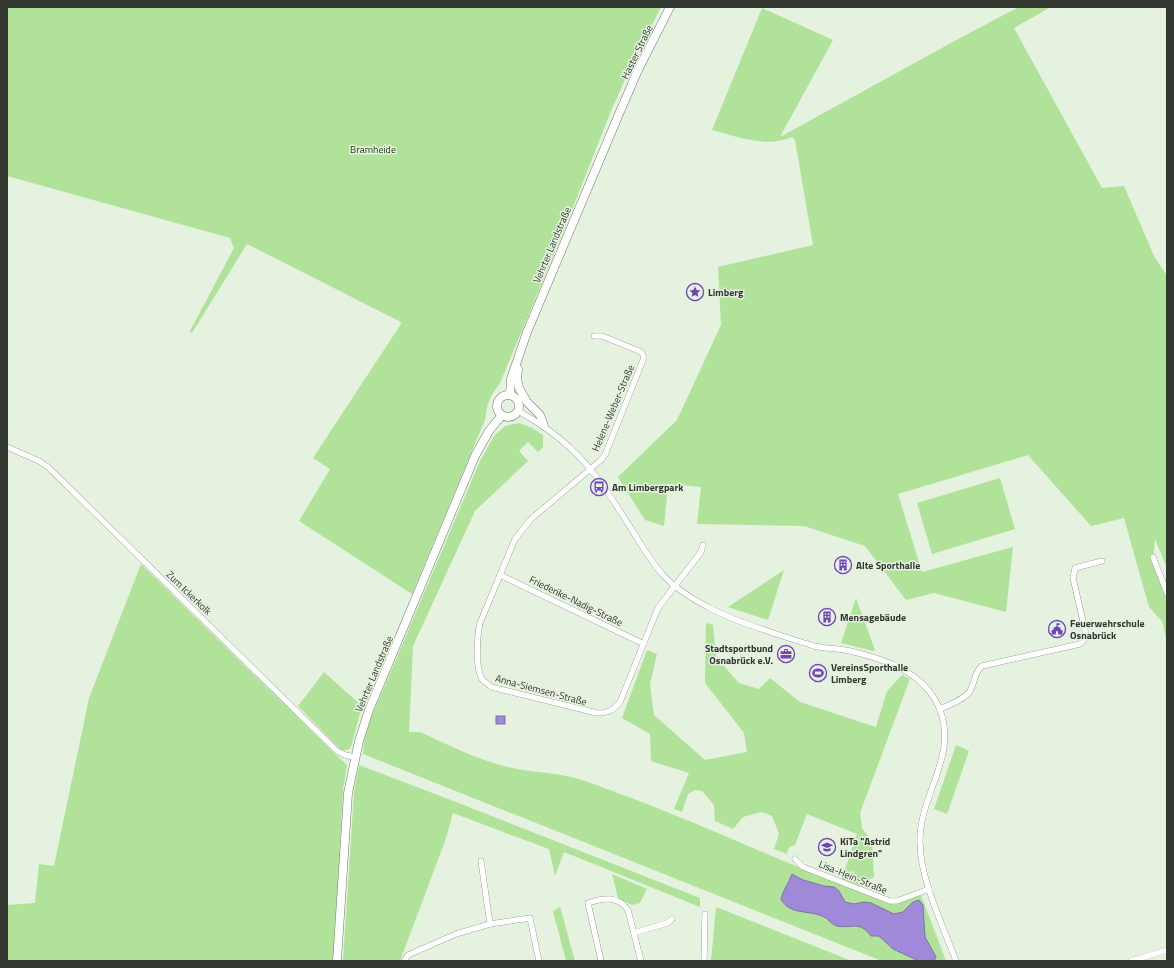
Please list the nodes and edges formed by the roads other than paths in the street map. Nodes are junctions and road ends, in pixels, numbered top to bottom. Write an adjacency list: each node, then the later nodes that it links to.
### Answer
1 (670, 7): 2 (main road, Haster Straße)
2 (625, 106): 4 (main road, Vehrter Landstraße)
3 (594, 336): 10 (street, Helene-Weber-Straße)
4 (516, 363): 5 (main road, Vehrter Landstraße); 8 (main road)
5 (510, 395): 6 (main road); 7 (main road)
6 (518, 411): 7 (main road); 8 (street)
7 (502, 415): 19 (main road, Vehrter Landstraße)
8 (544, 426): 10 (street)
9 (7, 448): 19 (street, Zum Ickerkolk)
10 (590, 470): 14 (street, Anna-Siemsen-Straße); 15 (street)
11 (702, 545): 15 (street, Anna-Siemsen-Straße)
12 (1153, 557): 16 (street)
13 (1102, 561): 18 (street)
14 (500, 575): 17 (street, Friederike-Nadig-Straße); 17 (street, Anna-Siemsen-Straße)
15 (675, 586): 17 (street, Anna-Siemsen-Straße); 18 (street)
16 (1167, 593)
17 (644, 644)
18 (940, 709): 22 (street)
19 (354, 757): 28 (main road, Vehrter Landstraße)
20 (795, 859): 22 (street, Lisa-Hein-Straße)
21 (481, 861): 25 (street)
22 (929, 889): 34 (street)
23 (704, 914): 33 (street)
24 (672, 919): 26 (street)
25 (490, 924): 29 (street); 30 (street)
26 (634, 933): 31 (street); 32 (street)
27 (1167, 950): 35 (street)
28 (337, 961)
29 (404, 961)
30 (540, 961)
31 (601, 961)
32 (641, 961)
33 (704, 961)
34 (956, 961)
35 (1131, 961)

